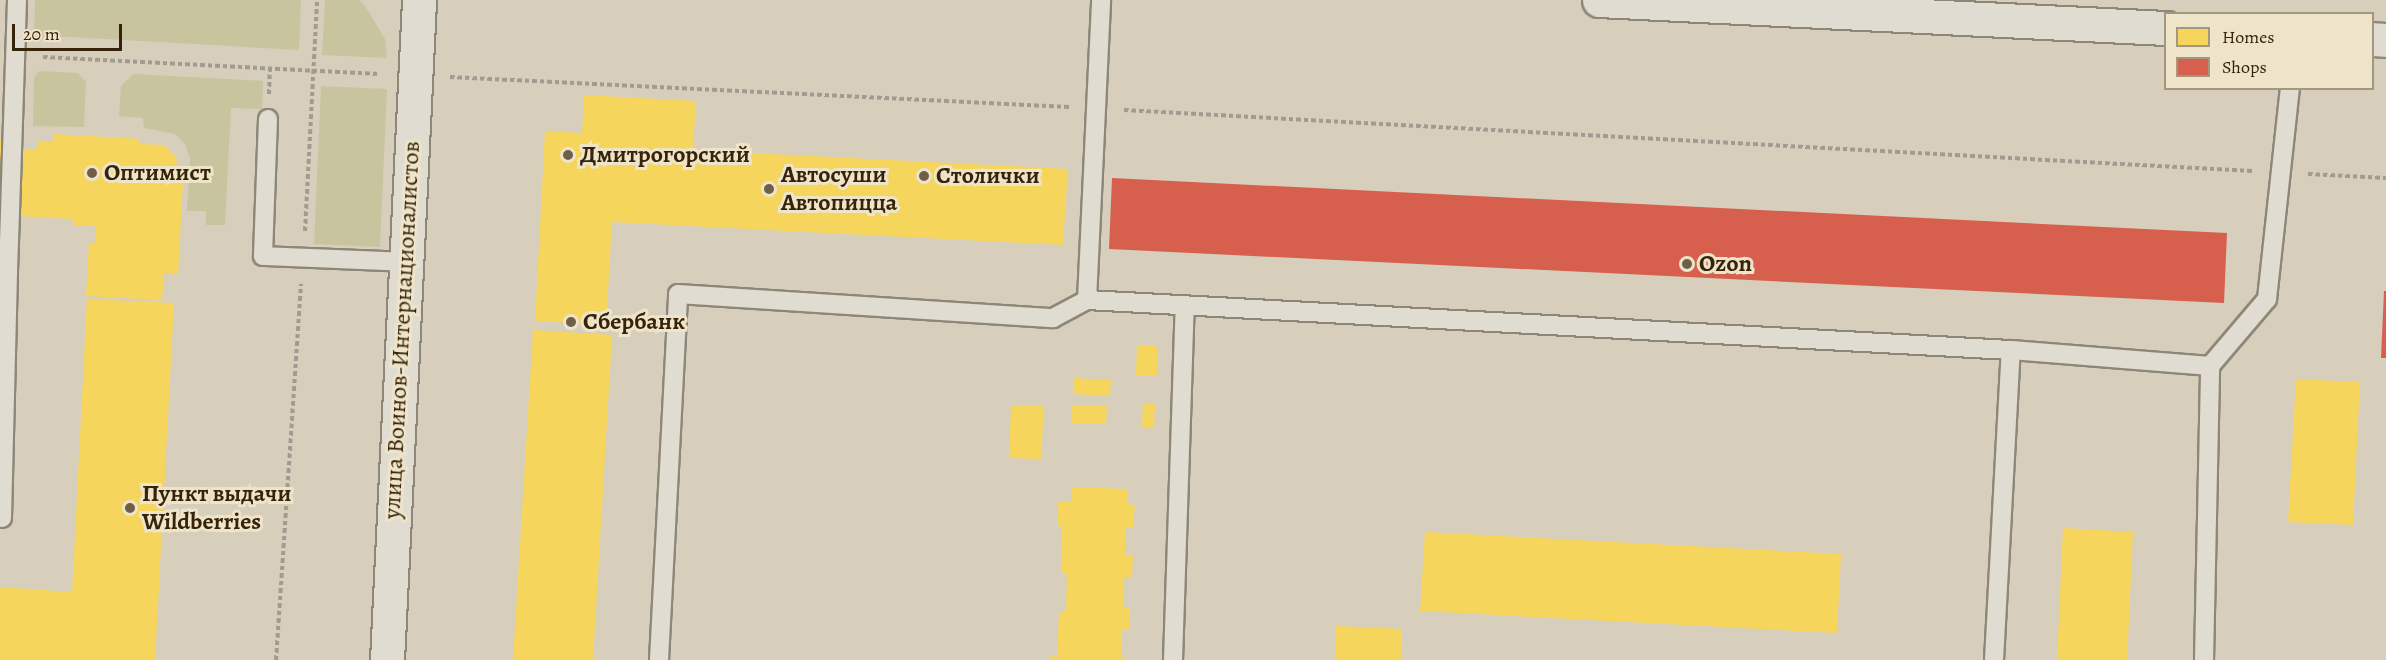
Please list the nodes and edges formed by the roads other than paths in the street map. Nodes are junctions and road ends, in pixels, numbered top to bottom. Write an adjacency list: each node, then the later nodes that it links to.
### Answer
1 (17, 0): 10 (lane)
2 (419, 0): 9 (street, улица Воинов-Интернационалистов)
3 (1101, 0): 11 (lane)
4 (1599, 0): 5 (street)
5 (1615, 0): 6 (street)
6 (2164, 28)
7 (2290, 90): 14 (lane)
8 (268, 119): 9 (lane)
9 (406, 262): 16 (street, улица Воинов-Интернационалистов)
10 (4, 271): 15 (lane)
11 (1087, 300): 12 (lane); 17 (lane)
12 (1185, 305): 13 (lane); 18 (lane)
13 (2011, 350): 14 (lane); 19 (lane)
14 (2210, 366): 20 (lane)
15 (2, 518)
16 (387, 660)
17 (658, 660)
18 (1173, 660)
19 (1994, 660)
20 (2204, 660)

